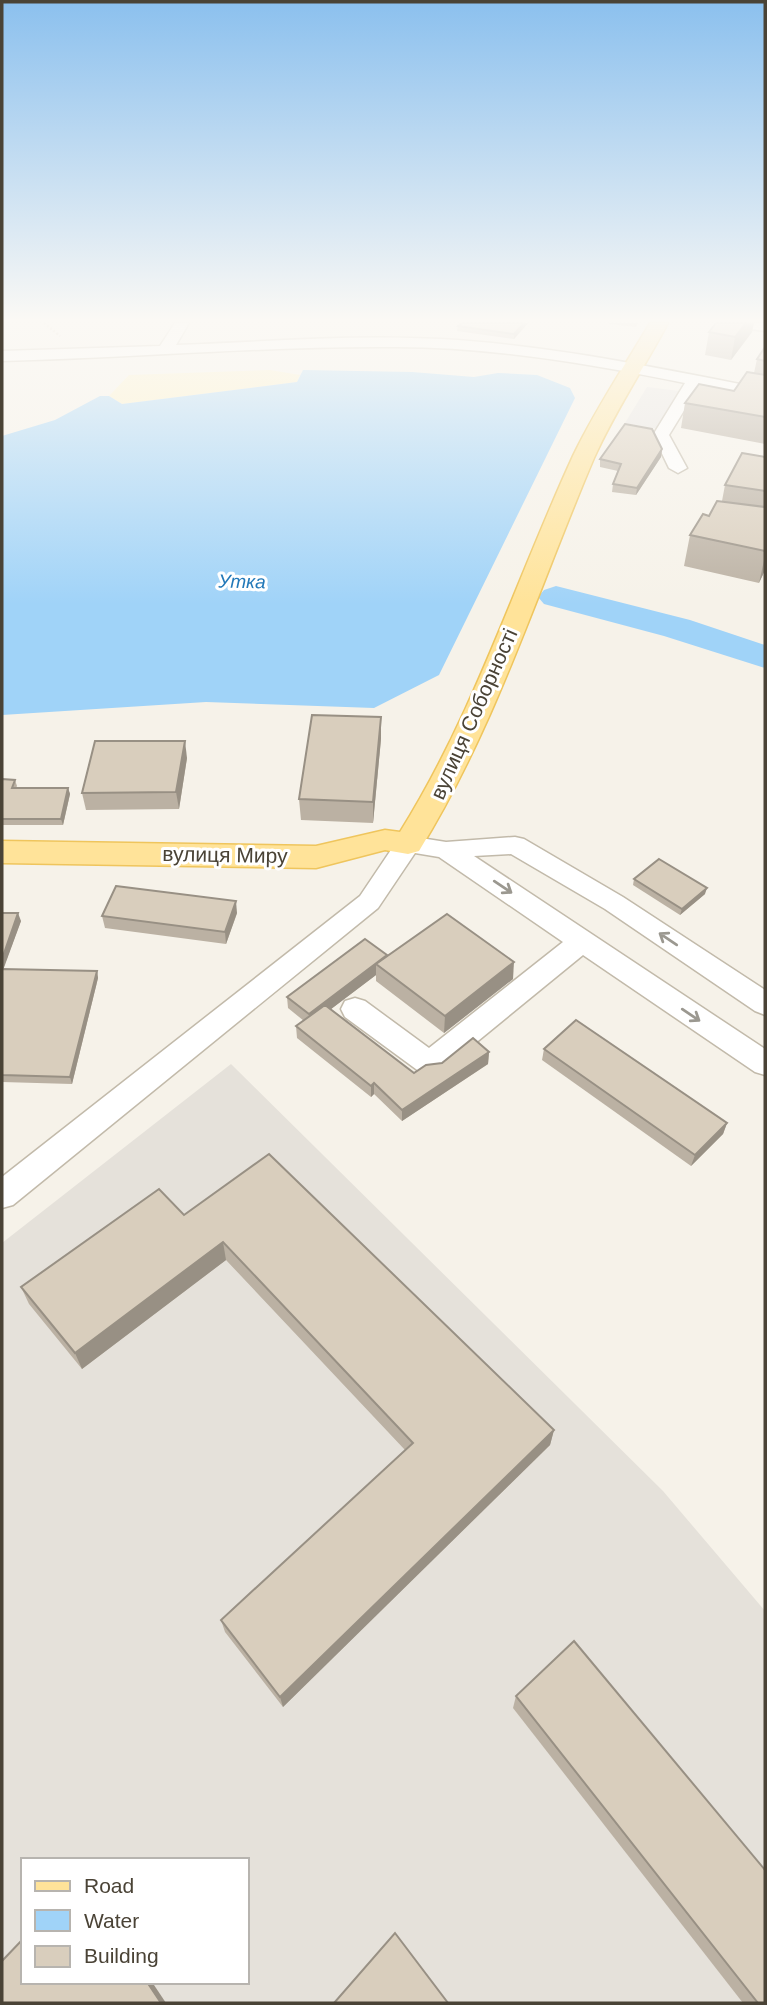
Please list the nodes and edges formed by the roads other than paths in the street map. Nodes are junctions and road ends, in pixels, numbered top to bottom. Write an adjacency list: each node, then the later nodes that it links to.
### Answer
1 (607, 417): 4 (main road, вулиця Соборності)
2 (672, 417): 3 (street)
3 (678, 468)
4 (408, 844): 5 (street, вулиця Миру); 6 (main road, вулиця Миру); 11 (street, вулиця Соборності)
5 (446, 850): 7 (street, вулиця Миру, one-way to 7); 8 (street, вулиця Миру, one-way to 5)
6 (2, 852)
7 (582, 941): 9 (street); 10 (street, вулиця Миру, one-way to 10)
8 (765, 1004)
9 (355, 1009)
10 (765, 1064)
11 (2, 1195)

